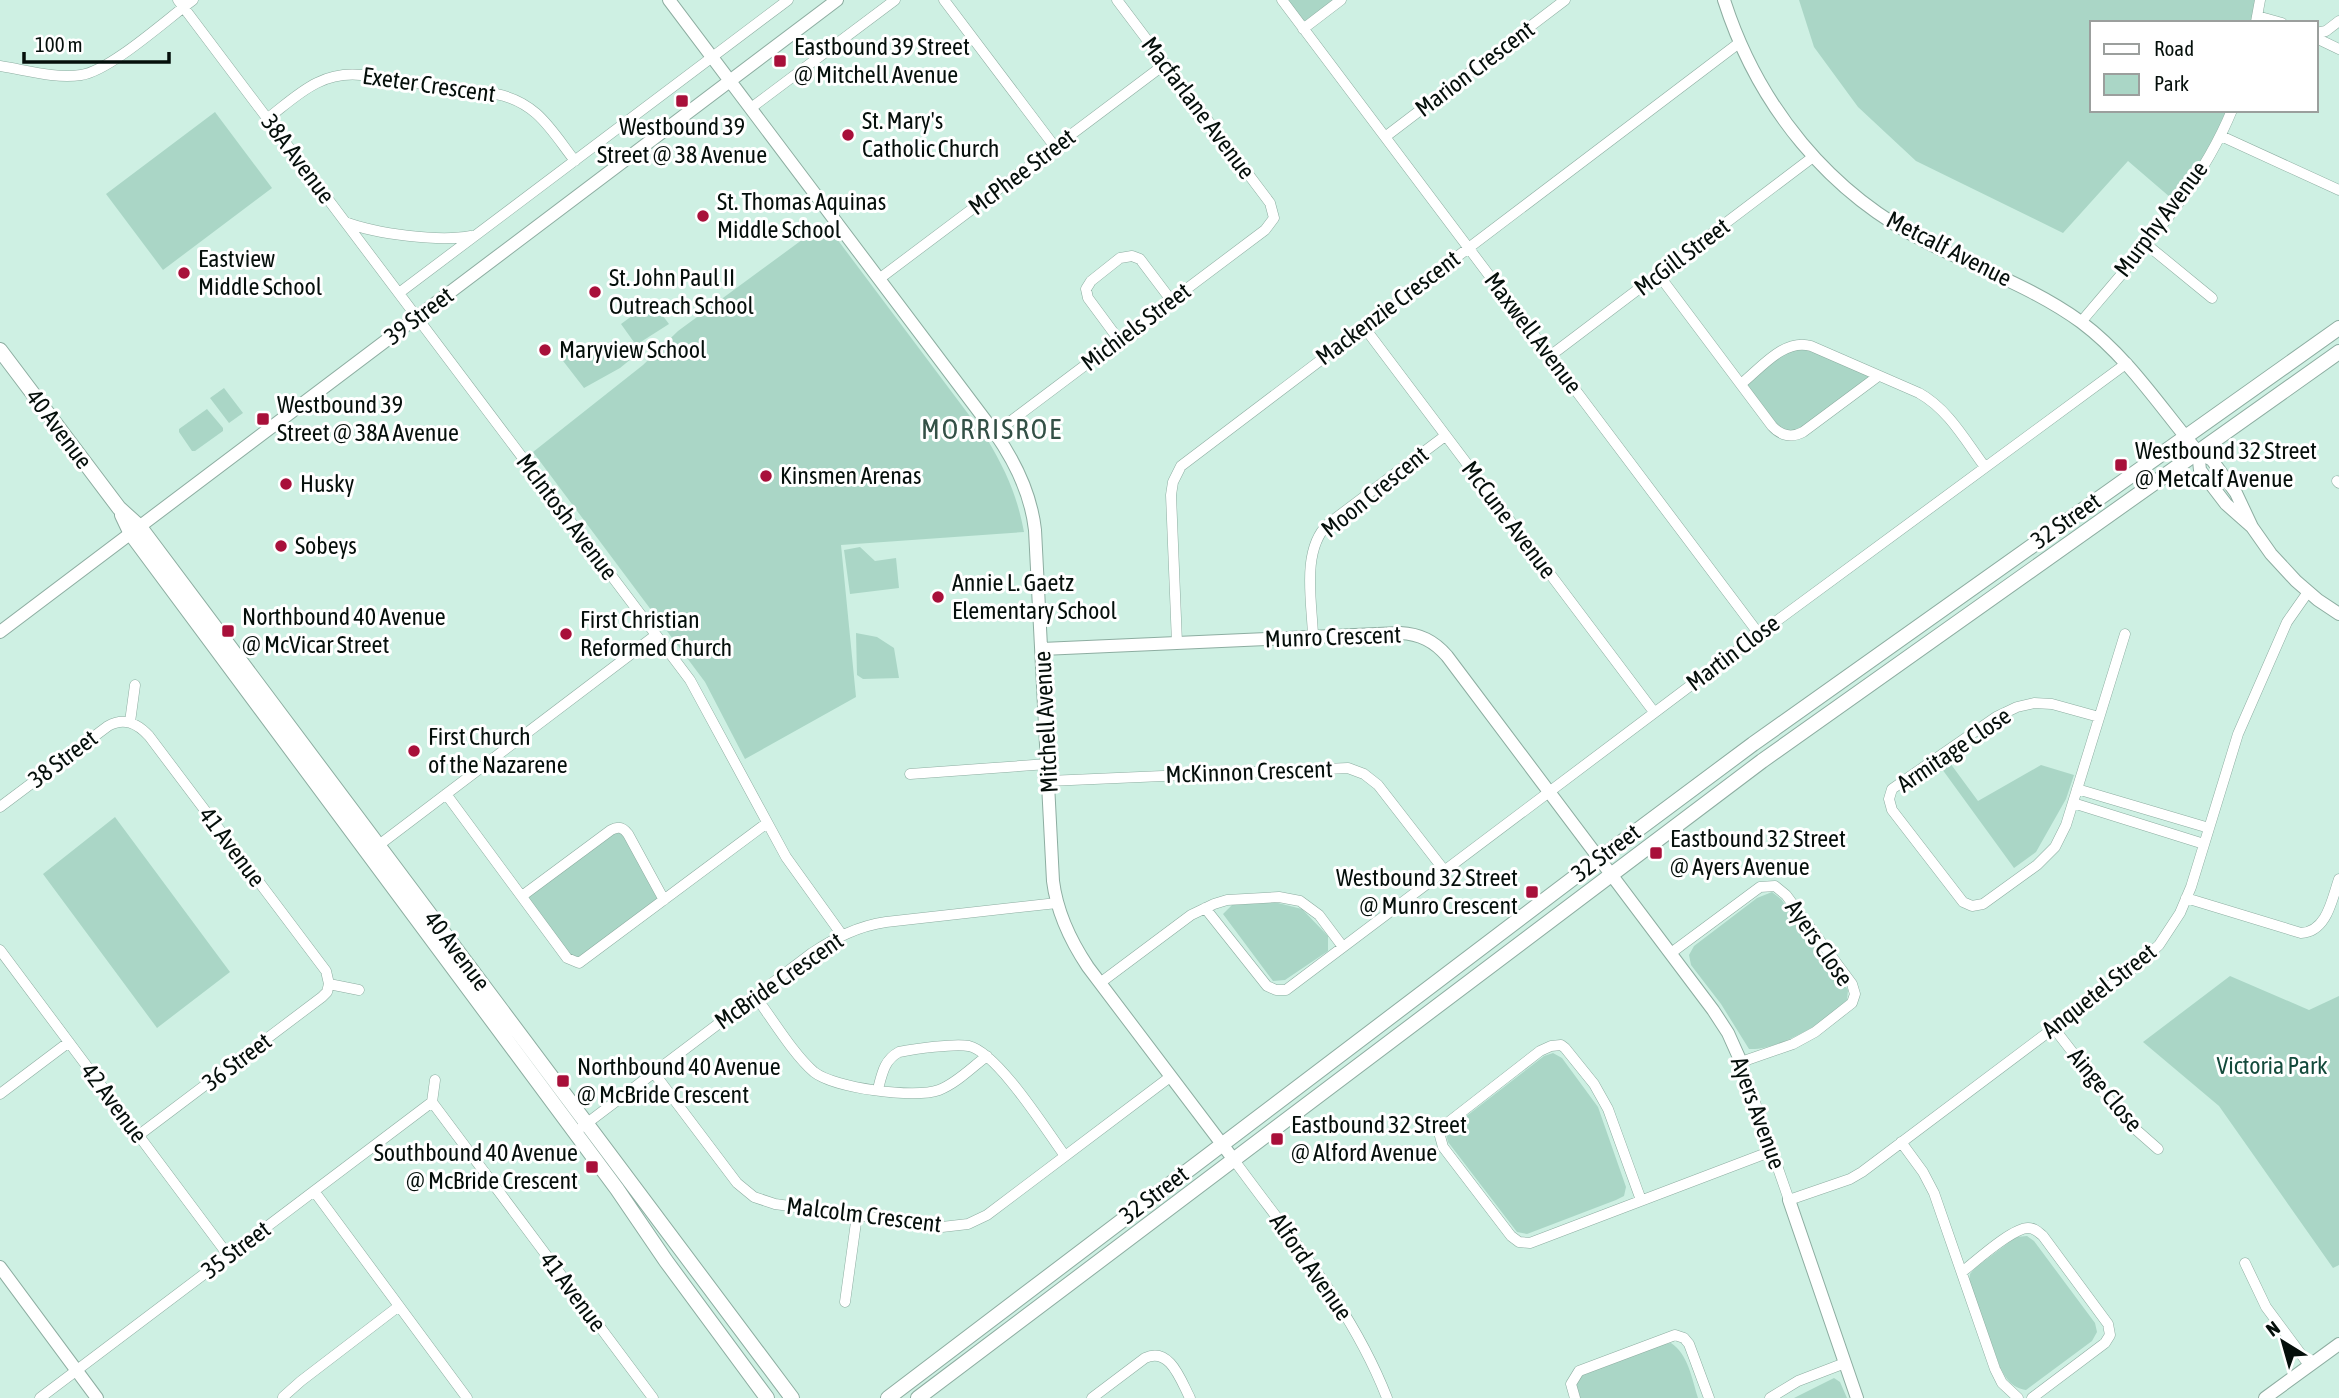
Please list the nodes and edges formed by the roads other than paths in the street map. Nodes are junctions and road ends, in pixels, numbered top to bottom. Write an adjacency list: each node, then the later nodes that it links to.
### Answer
1 (193, 0): 13 (street)
2 (669, 0): 21 (street, Mitchell Avenue)
3 (788, 0): 21 (street, 39 Street)
4 (837, 0): 24 (street, 39 Street)
5 (895, 0): 25 (street)
6 (944, 0): 30 (street)
7 (1117, 0): 22 (street, Macfarlane Avenue)
8 (1282, 0): 16 (street, Maxwell Avenue)
9 (1341, 0): 16 (street)
10 (1565, 0): 29 (street, Marion Crescent)
11 (1724, 0): 19 (street, Metcalf Avenue)
12 (2260, 0): 14 (street)
13 (181, 4): 23 (street); 27 (street, 38A Avenue)
14 (2256, 20)
15 (2339, 21): 17 (street)
16 (1303, 29): 29 (street, Maxwell Avenue)
17 (2318, 35)
18 (2318, 37): 20 (street)
19 (1739, 43): 31 (street, Metcalf Avenue); 38 (street, Mackenzie Crescent)
20 (2339, 49)
21 (712, 57): 24 (street, Mitchell Avenue); 32 (street, 39 Street)
22 (1165, 64): 30 (street, McPhee Street); 34 (street, Macfarlane Avenue)
23 (0, 66)
24 (730, 80): 25 (street, Mitchell Avenue); 44 (street, 39 Street)
25 (751, 108): 40 (street, Mitchell Avenue)
26 (2231, 112): 28 (street, Murphy Avenue)
27 (268, 118): 32 (street, Exeter Crescent); 35 (street, 38A Avenue)
28 (2221, 136): 33 (street); 37 (street, Murphy Avenue)
29 (1384, 137): 38 (street, Maxwell Avenue)
30 (1055, 147): 40 (street, McPhee Street)
31 (1813, 157): 39 (street, McGill Street); 45 (street, Metcalf Avenue)
32 (575, 160): 36 (street, 39 Street)
33 (2339, 190)
34 (1274, 218): 43 (street, Michiels Street)
35 (345, 222): 36 (street); 41 (street, 38A Avenue)
36 (475, 236): 41 (street, 39 Street)
37 (2146, 244): 42 (street); 45 (street, Murphy Avenue)
38 (1468, 248): 46 (street, Mackenzie Crescent); 51 (street, Maxwell Avenue)
39 (1658, 274): 51 (street, McGill Street); 54 (street)
40 (879, 279): 55 (street, Mitchell Avenue)
41 (399, 293): 44 (street, 38A Avenue)
42 (2212, 298)
43 (1171, 300): 48 (street, Michiels Street); 48 (street)
44 (417, 317): 60 (street, 39 Street); 66 (street, McIntosh Avenue)
45 (2081, 322): 52 (street, Metcalf Avenue)
46 (1364, 327): 56 (street, McCune Avenue); 68 (street, Mackenzie Crescent)
47 (2339, 328): 57 (main road, 32 Street)
48 (1119, 340): 55 (street, Michiels Street)
49 (0, 350): 60 (main road, 40 Avenue)
50 (2339, 352): 58 (main road, 32 Street)
51 (1550, 356): 64 (street, Maxwell Avenue)
52 (2127, 363): 57 (street, Metcalf Avenue); 59 (street, Martin Close)
53 (1877, 377): 54 (street); 54 (street); 59 (street)
54 (1741, 384)
55 (995, 433): 69 (street, Mitchell Avenue)
56 (1445, 436): 67 (street, Moon Crescent); 71 (street, McCune Avenue)
57 (2185, 437): 58 (street, Metcalf Avenue); 88 (main road, 32 Street)
58 (2198, 452): 61 (street, Metcalf Avenue); 90 (main road, 32 Street)
59 (1985, 467): 64 (street, Martin Close)
60 (135, 530): 63 (street, 39 Street); 87 (main road, 40 Avenue)
61 (2308, 592): 62 (street, Metcalf Avenue); 85 (street, Anquetel Street)
62 (2339, 614)
63 (0, 632)
64 (1759, 634): 71 (street, Martin Close)
65 (2125, 634): 72 (street, Armitage Close)
66 (656, 635): 79 (street); 83 (street, McIntosh Avenue)
67 (1313, 636): 68 (street, Munro Crescent); 78 (street, Munro Crescent)
68 (1177, 643): 69 (street, Munro Crescent)
69 (1042, 649): 74 (street, Mitchell Avenue)
70 (135, 685): 73 (street)
71 (1654, 712): 78 (street, Martin Close)
72 (2099, 717): 77 (street, Armitage Close); 80 (street, Armitage Close)
73 (130, 722): 81 (street, 38 Street); 102 (street, 41 Avenue)
74 (1048, 764): 75 (street); 76 (street, Mitchell Avenue)
75 (910, 774)
76 (1048, 781): 89 (street, McKinnon Crescent); 95 (street, Mitchell Avenue)
77 (2077, 789): 80 (street, Armitage Close); 82 (street)
78 (1549, 791): 88 (street, Munro Crescent); 89 (street, Martin Close)
79 (446, 794): 87 (street); 92 (street)
80 (2073, 803): 84 (street)
81 (0, 807)
82 (2141, 807): 84 (street); 85 (street)
83 (767, 823): 94 (street); 97 (street, McIntosh Avenue)
84 (2137, 823): 86 (street)
85 (2209, 828): 86 (street, Anquetel Street)
86 (2204, 844): 93 (street, Anquetel Street)
87 (373, 849): 115 (main road, 40 Avenue)
88 (1599, 858): 90 (street, Ayers Avenue); 118 (main road, 32 Street)
89 (1444, 870): 98 (street, Martin Close)
90 (1612, 875): 100 (street, Ayers Avenue); 122 (main road, 32 Street)
91 (2339, 879): 93 (street)
92 (522, 896): 94 (street); 94 (street)
93 (2186, 898): 105 (street, Anquetel Street)
94 (664, 900)
95 (1057, 903): 97 (street, McBride Crescent); 101 (street, Mitchell Avenue)
96 (1205, 908): 98 (street); 98 (street, Martin Close); 101 (street)
97 (842, 935): 104 (street, McBride Crescent)
98 (1343, 947)
99 (0, 950): 106 (street, 42 Avenue)
100 (1671, 953): 108 (street, Ayers Avenue); 108 (street, Ayers Close)
101 (1100, 983): 110 (street, Mitchell Avenue)
102 (329, 984): 103 (street); 116 (street, 36 Street)
103 (359, 990)
104 (755, 996): 109 (street, McBride Crescent); 112 (street)
105 (2053, 1027): 117 (street, Anquetel Street); 119 (street, Ainge Close)
106 (69, 1042): 113 (street); 116 (street, 42 Avenue)
107 (987, 1056): 112 (street); 112 (street); 121 (street)
108 (1741, 1062): 120 (street, Ayers Avenue)
109 (654, 1073): 115 (street, McBride Crescent); 126 (street, Malcolm Crescent)
110 (1170, 1077): 118 (street, Mitchell Avenue); 121 (street, Malcolm Crescent)
111 (435, 1080): 114 (street)
112 (878, 1090)
113 (0, 1094)
114 (432, 1102): 123 (street, 35 Street); 142 (street, 41 Avenue)
115 (581, 1128): 137 (main road, 40 Avenue); 143 (main road, 40 Avenue)
116 (139, 1135): 127 (street, 42 Avenue)
117 (1901, 1142): 125 (street, Anquetel Street); 130 (street)
118 (1222, 1144): 122 (street, Alford Avenue); 144 (main road, 32 Street)
119 (2158, 1149)
120 (1772, 1151): 124 (street); 125 (street, Ayers Avenue)
121 (1065, 1156): 126 (street, Malcolm Crescent)
122 (1234, 1160): 145 (main road, 32 Street); 148 (street, Alford Avenue)
123 (314, 1191): 127 (street, 35 Street); 132 (street)
124 (1641, 1200): 124 (street)
125 (1789, 1200): 134 (street, Ayers Avenue)
126 (857, 1215): 131 (street)
127 (228, 1255): 136 (street, 35 Street)
128 (2245, 1263): 135 (street)
129 (0, 1267): 136 (street)
130 (1962, 1272): 153 (street); 154 (street)
131 (845, 1302)
132 (399, 1306): 138 (street); 141 (street)
133 (2339, 1344): 135 (street)
134 (1845, 1363): 151 (street); 152 (street, Ayers Avenue)
135 (2309, 1365): 155 (street)
136 (77, 1370): 139 (street, 35 Street); 140 (street)
137 (765, 1396)
138 (283, 1397)
139 (40, 1398)
140 (97, 1398)
141 (467, 1398)
142 (653, 1398)
143 (792, 1398)
144 (888, 1398)
145 (918, 1398)
146 (1092, 1398): 147 (street)
147 (1190, 1398)
148 (1387, 1398)
149 (1575, 1398): 150 (street)
150 (1710, 1398)
151 (1770, 1398)
152 (1857, 1398)
153 (2018, 1398)
154 (2032, 1398)
155 (2265, 1398)

